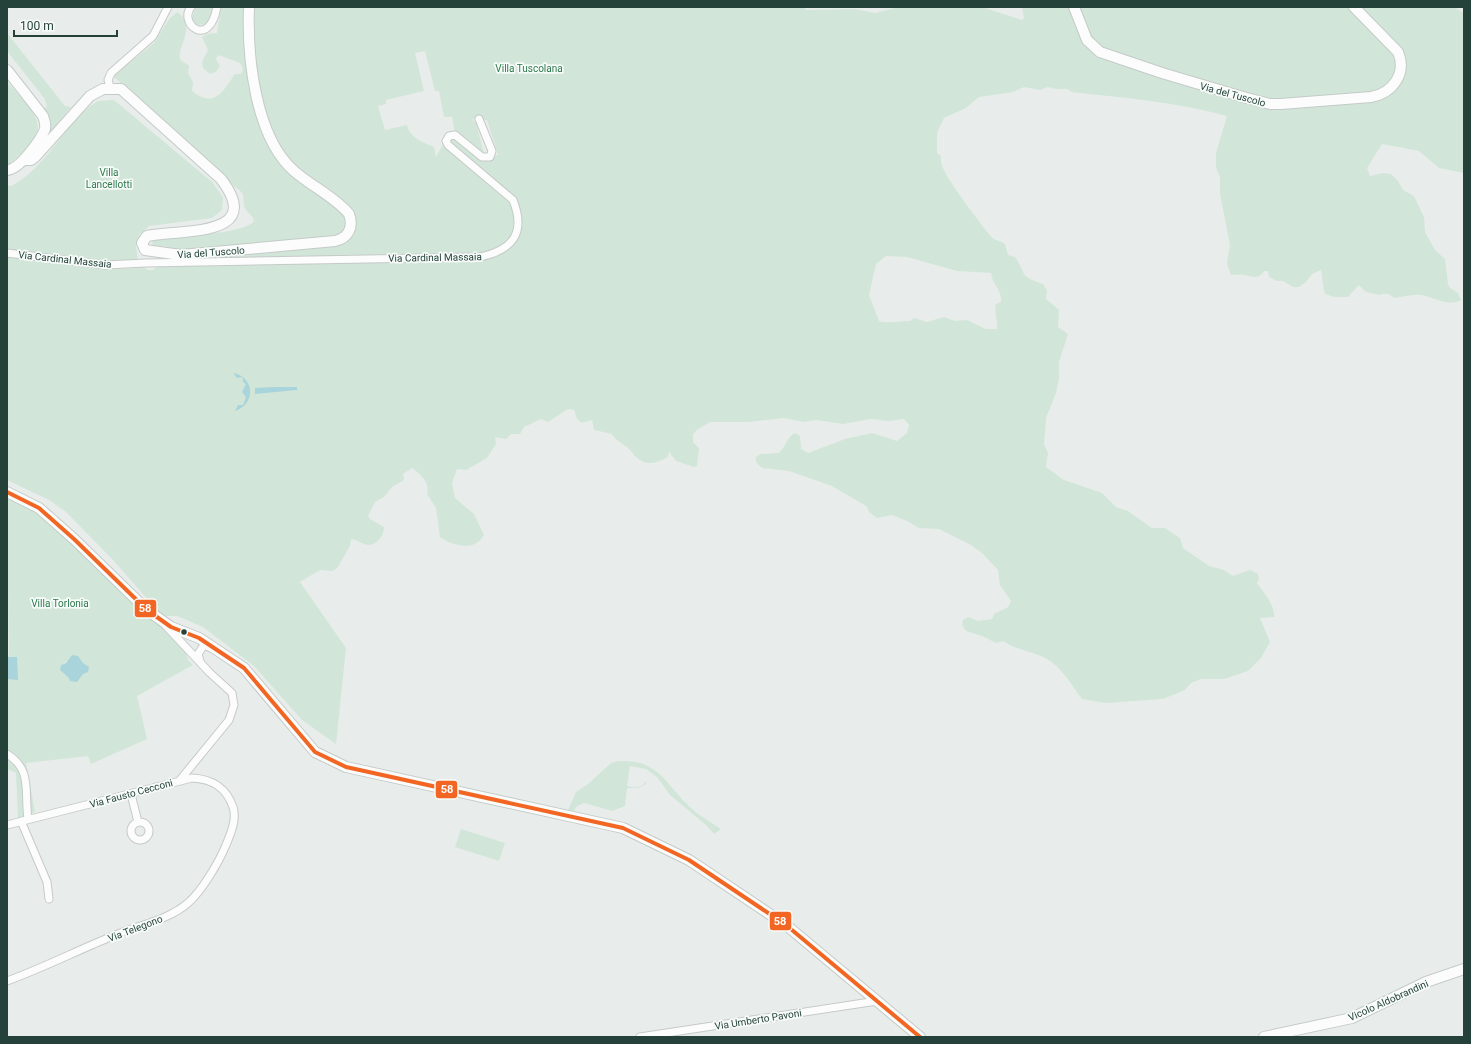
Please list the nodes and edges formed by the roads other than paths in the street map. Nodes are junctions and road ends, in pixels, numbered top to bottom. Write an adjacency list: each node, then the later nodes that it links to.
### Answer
1 (168, 7): 8 (street)
2 (190, 7): 3 (street)
3 (217, 7)
4 (249, 7): 12 (street, Via del Tuscolo)
5 (1074, 7): 6 (street, Via del Tuscolo)
6 (1354, 7)
7 (7, 70): 10 (street)
8 (110, 87): 10 (street); 12 (street)
9 (478, 119): 14 (street, Via Cardinal Massaia)
10 (24, 160): 11 (street)
11 (7, 170)
12 (149, 252): 14 (street)
13 (7, 253): 14 (street, Via Cardinal Massaia)
14 (146, 263)
15 (7, 492): 16 (street)
16 (157, 617): 17 (street); 18 (street, Via Fausto Cecconi)
17 (215, 649): 18 (street); 28 (street)
18 (201, 664): 20 (street, Via Fausto Cecconi)
19 (7, 754): 22 (street)
20 (180, 780): 21 (street, Via Fausto Cecconi); 27 (street, Via Telegono)
21 (131, 794): 22 (street, Via Fausto Cecconi); 23 (street)
22 (24, 820): 24 (street, Via Fausto Cecconi); 25 (street)
23 (138, 822)
24 (7, 825)
25 (49, 899)
26 (1464, 969): 31 (street, Vicolo Aldobrandini)
27 (7, 981)
28 (877, 1001): 29 (street, Via Umberto Pavoni); 30 (street)
29 (640, 1037)
30 (920, 1037)
31 (1264, 1037)

